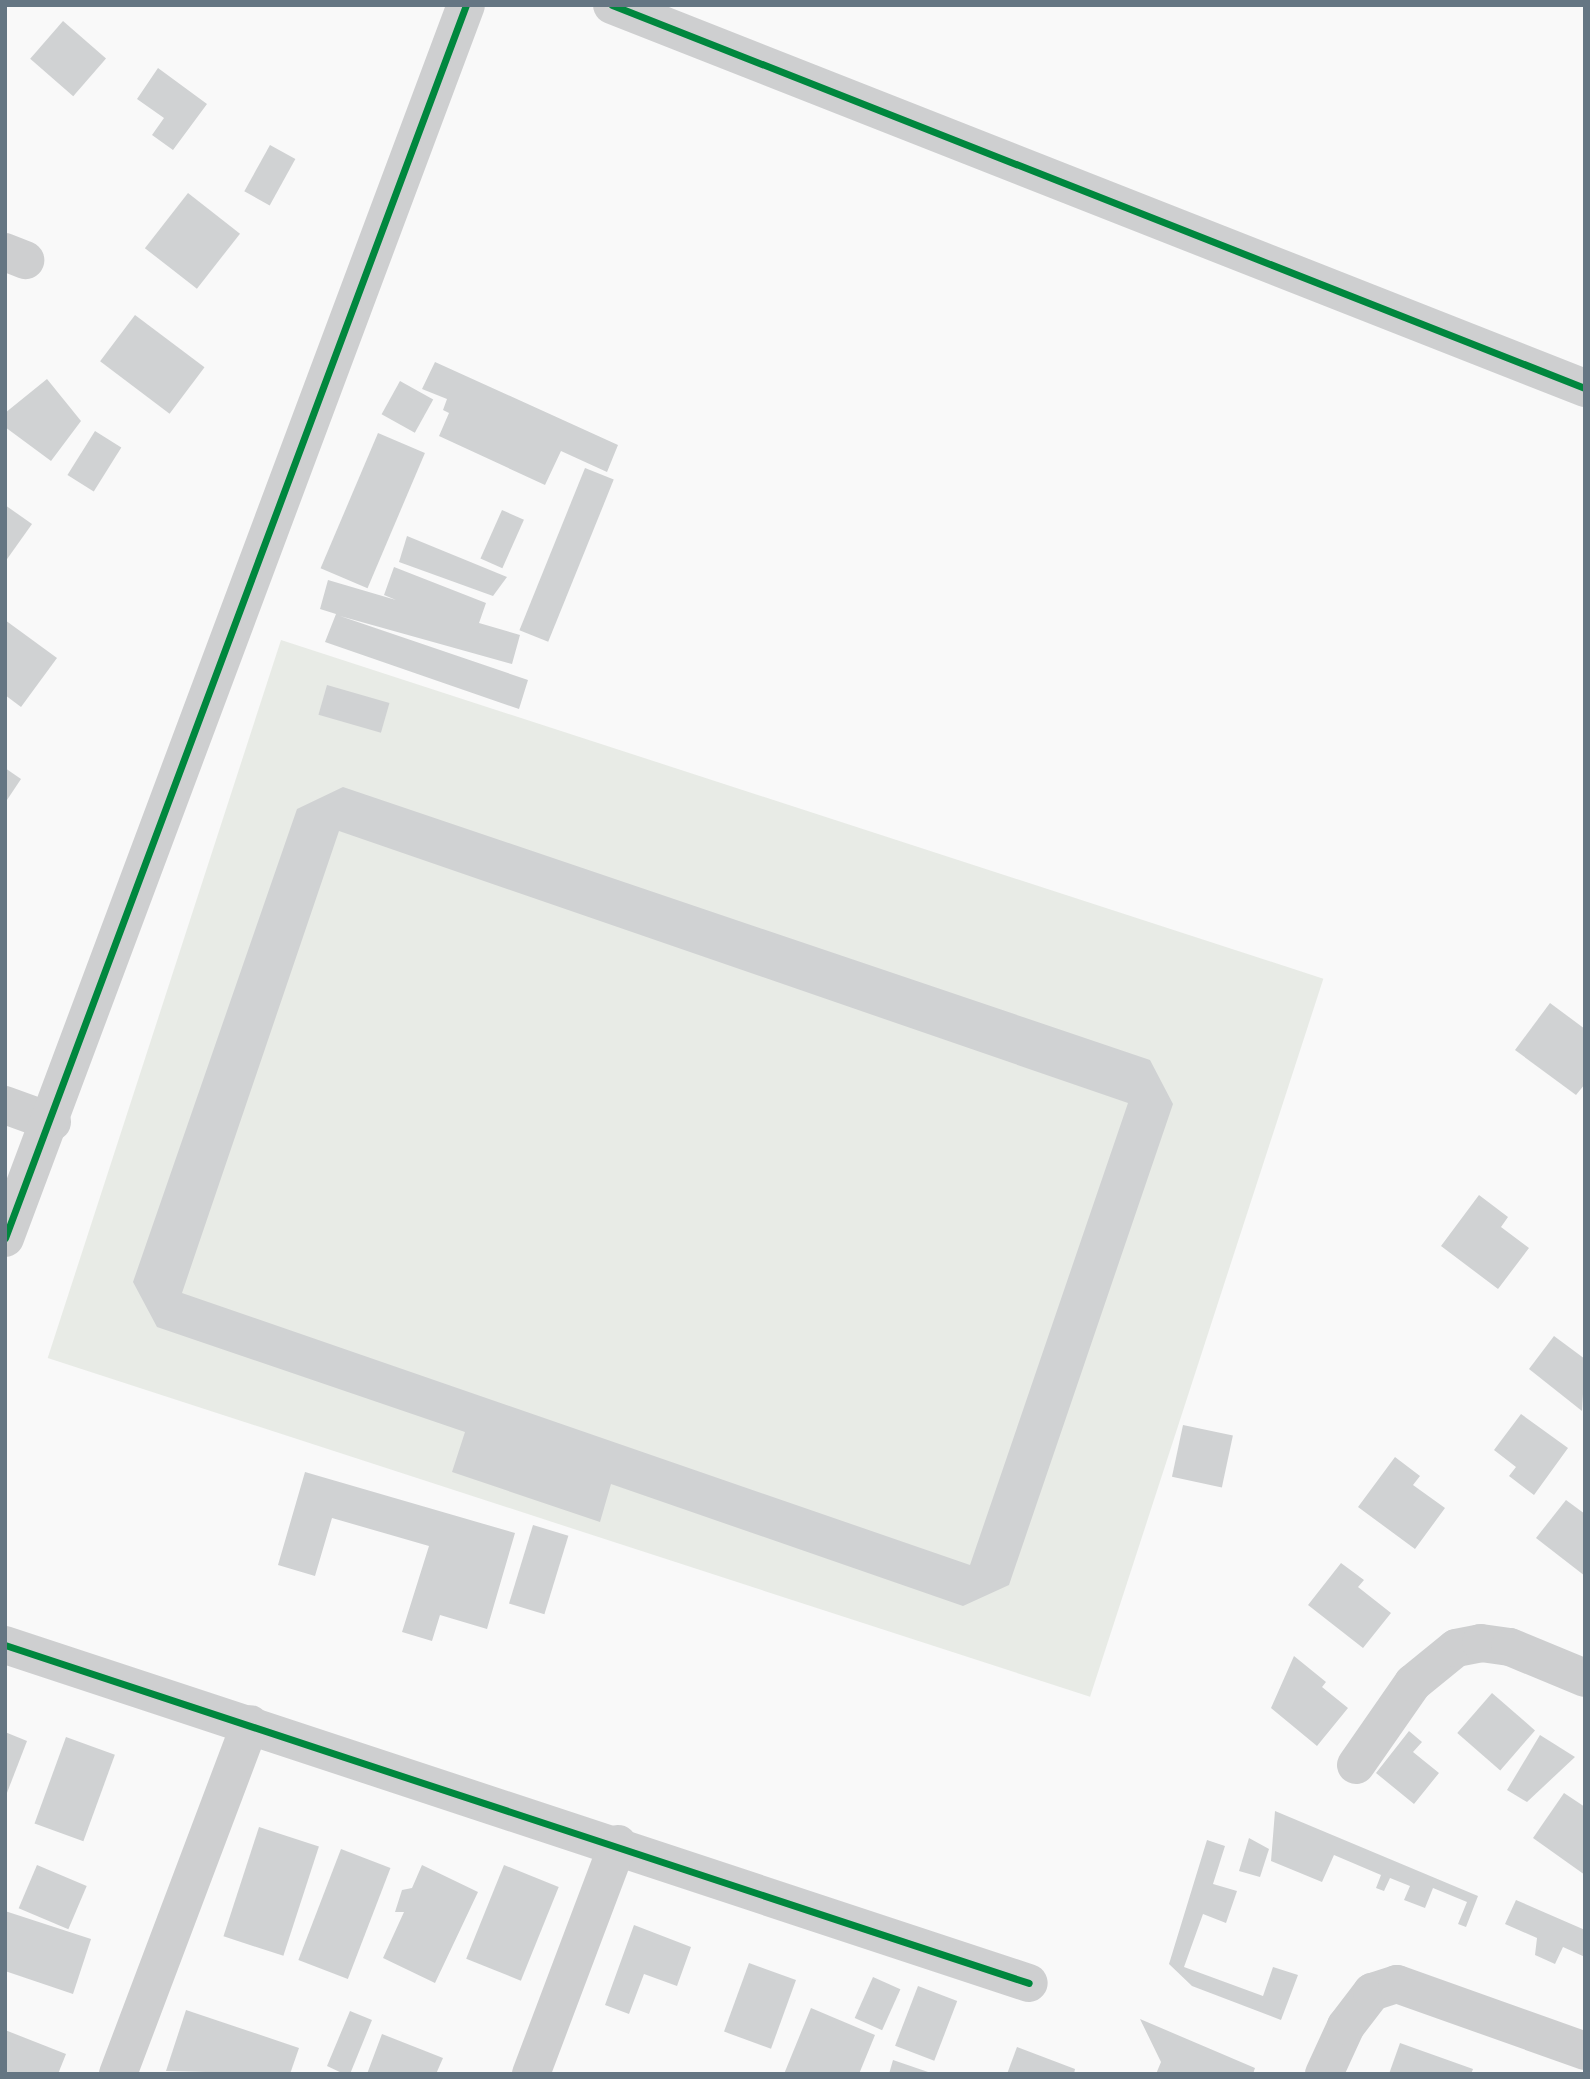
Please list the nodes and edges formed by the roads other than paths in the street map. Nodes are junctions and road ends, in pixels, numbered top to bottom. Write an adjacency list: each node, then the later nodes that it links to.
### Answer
1 (466, 5): 5 (street)
2 (612, 5): 3 (street)
3 (1585, 388)
4 (5, 1105): 5 (street)
5 (52, 1122): 6 (street)
6 (5, 1238)
7 (5, 1645): 9 (street)
8 (1585, 1678): 10 (street)
9 (250, 1724): 11 (street); 14 (street)
10 (1356, 1765)
11 (618, 1844): 12 (street); 15 (street)
12 (1029, 1983)
13 (1585, 2051): 16 (street)
14 (118, 2074)
15 (531, 2074)
16 (1324, 2074)

